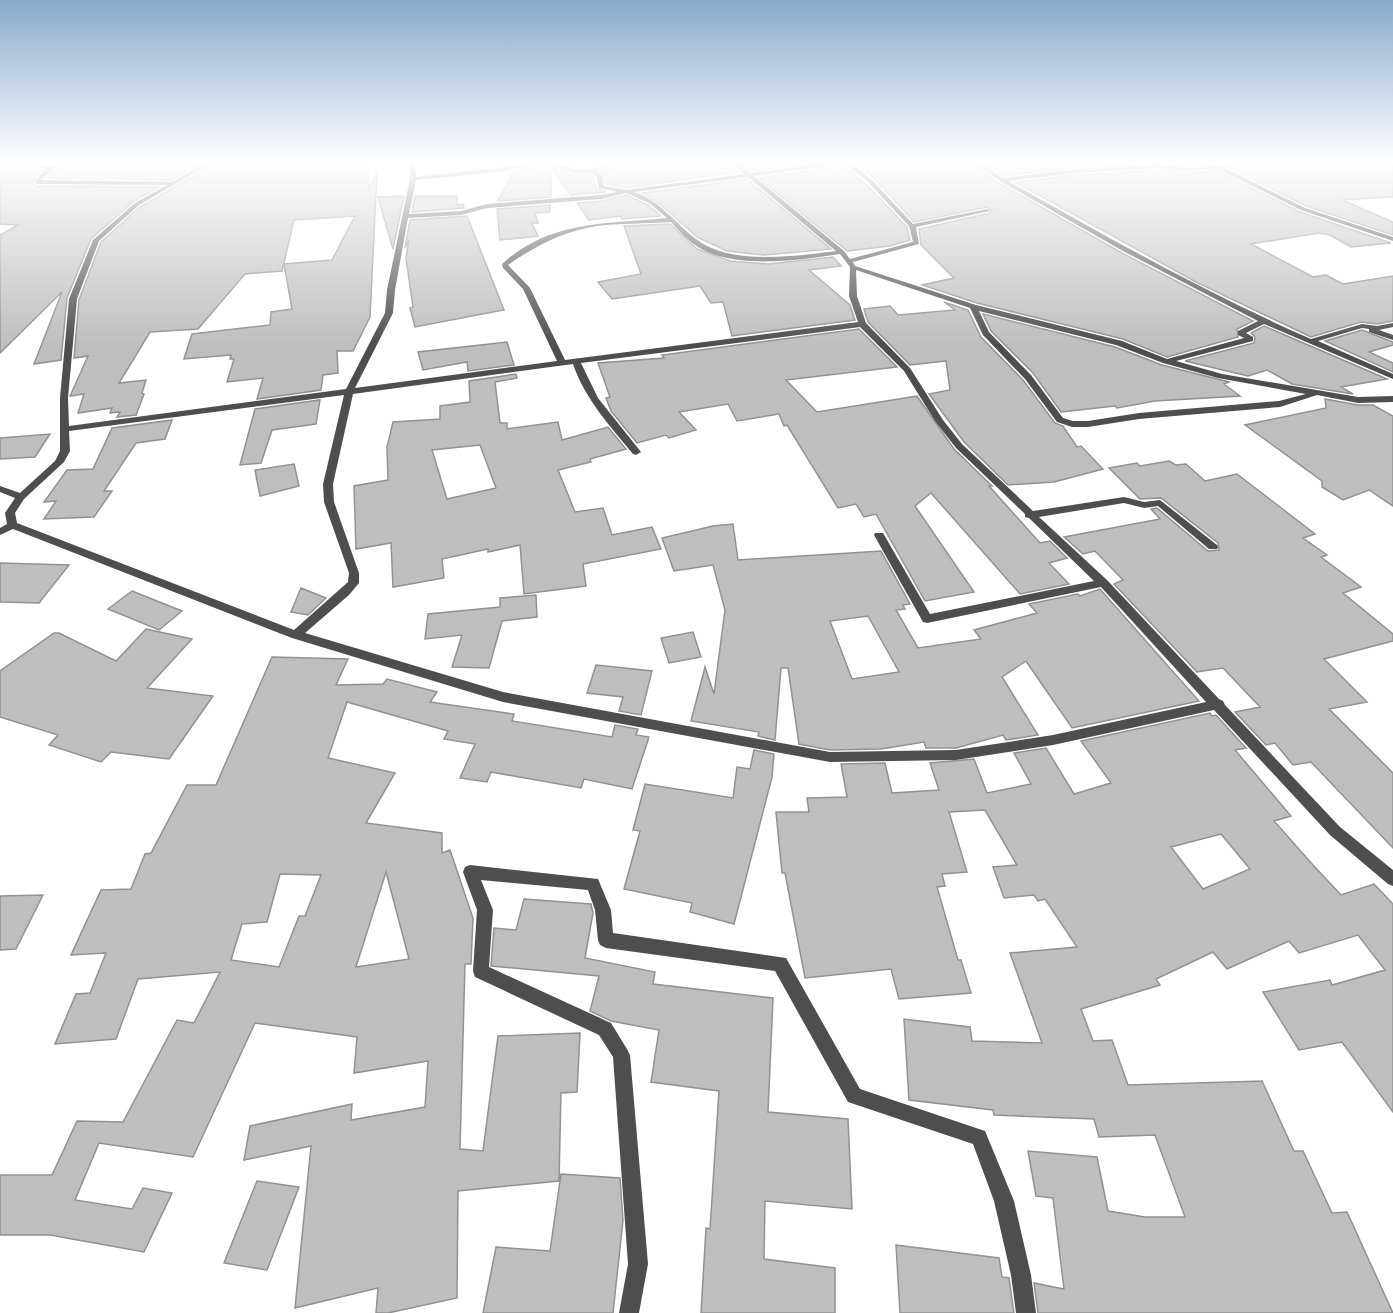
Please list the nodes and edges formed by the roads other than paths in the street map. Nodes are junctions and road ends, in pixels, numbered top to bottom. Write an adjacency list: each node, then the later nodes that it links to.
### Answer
1 (114, 222): 27 (street)
2 (404, 222): 24 (street)
3 (652, 222): 22 (street)
4 (674, 222): 12 (street)
5 (805, 222): 12 (street)
6 (909, 222): 10 (street)
7 (927, 222): 10 (street)
8 (1076, 222): 14 (street)
9 (1343, 222): 11 (street)
10 (912, 225): 12 (street)
11 (1393, 239)
12 (848, 260): 13 (street); 15 (street)
13 (973, 307): 21 (street); 25 (street)
14 (1264, 321): 19 (street); 21 (street)
15 (862, 324): 20 (street); 31 (street)
16 (1393, 325): 17 (street)
17 (1362, 327): 18 (street); 19 (street)
18 (1393, 338)
19 (1311, 341): 23 (street)
20 (576, 360): 22 (street); 28 (street)
21 (1166, 361): 25 (street)
22 (562, 362): 24 (street)
23 (1393, 376)
24 (349, 392): 27 (street); 37 (street)
25 (1318, 393): 26 (street)
26 (1393, 399)
27 (65, 429): 30 (street)
28 (636, 452)
29 (0, 489): 30 (street)
30 (21, 497): 32 (street)
31 (1029, 515): 35 (street); 36 (street)
32 (12, 525): 33 (street); 37 (street)
33 (0, 532)
34 (879, 535): 36 (street)
35 (1214, 547)
36 (1103, 583): 38 (street)
37 (296, 635): 38 (street)
38 (1219, 704): 39 (street)
39 (1393, 879)
40 (629, 1313): 41 (street)
41 (1026, 1313)

